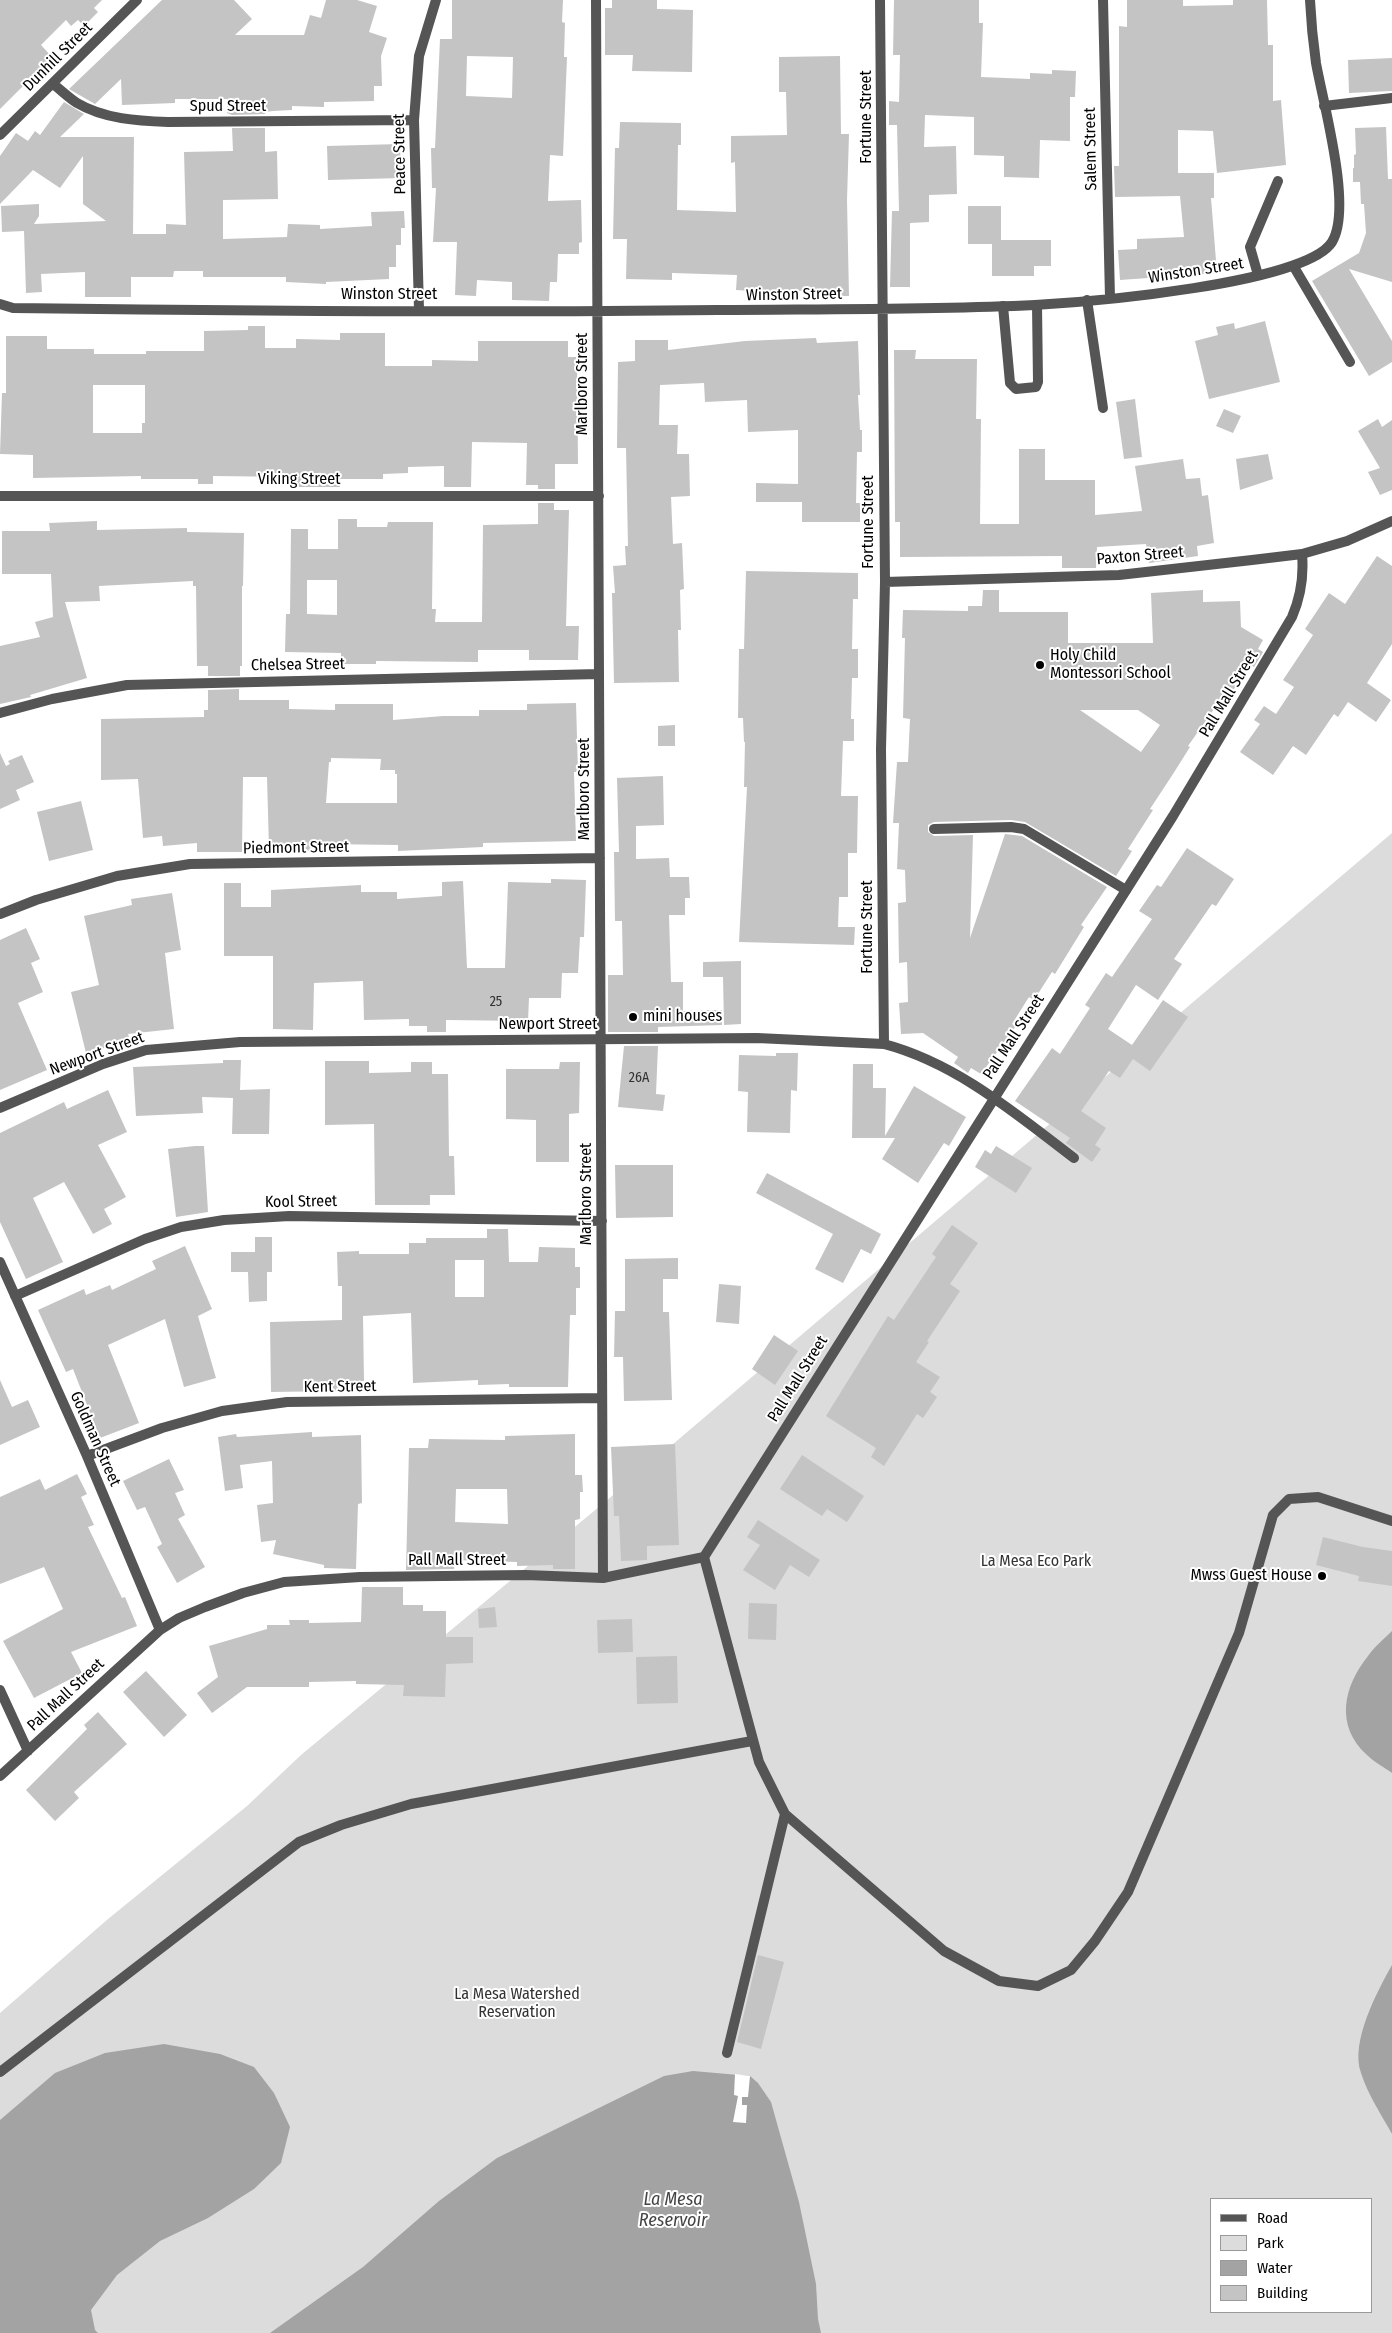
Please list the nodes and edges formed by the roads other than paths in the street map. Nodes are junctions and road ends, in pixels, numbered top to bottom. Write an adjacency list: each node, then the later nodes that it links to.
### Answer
1 (138, 0): 7 (street, Dunhill Street)
2 (436, 0): 10 (street, Peace Street)
3 (596, 0): 22 (street, Marlboro Street)
4 (880, 0): 20 (street, Fortune Street)
5 (1103, 0): 15 (street, Salem Street)
6 (1310, 0): 9 (street, Winston Street)
7 (53, 84): 10 (street, Spud Street); 11 (street, Dunhill Street)
8 (1392, 98): 9 (street)
9 (1324, 106): 13 (street, Winston Street)
10 (414, 120): 21 (street, Peace Street)
11 (0, 135)
12 (1278, 180): 14 (street)
13 (1294, 267): 14 (street, Winston Street); 23 (street)
14 (1258, 275): 15 (street, Winston Street)
15 (1110, 298): 16 (street, Winston Street)
16 (1087, 300): 18 (street, Winston Street); 24 (street)
17 (0, 304): 21 (street, Winston Street)
18 (1037, 305): 19 (street, Winston Street); 19 (street)
19 (1003, 306): 20 (street, Winston Street)
20 (883, 309): 22 (street, Winston Street); 29 (street, Fortune Street)
21 (419, 310): 22 (street, Winston Street)
22 (598, 312): 26 (street, Marlboro Street)
23 (1350, 362)
24 (1104, 408)
25 (0, 496): 26 (street, Viking Street)
26 (598, 496): 30 (street, Marlboro Street)
27 (1392, 521): 28 (street, Paxton Street)
28 (1302, 554): 29 (street, Paxton Street); 34 (street, Pall Mall Street)
29 (884, 582): 37 (street, Fortune Street)
30 (599, 674): 31 (street, Chelsea Street); 33 (street, Marlboro Street)
31 (0, 713)
32 (934, 829): 34 (street)
33 (600, 858): 35 (street, Piedmont Street); 36 (street, Marlboro Street)
34 (1126, 890): 38 (street, Pall Mall Street)
35 (0, 914)
36 (601, 1040): 37 (street, Newport Street); 39 (street, Newport Street); 41 (street, Marlboro Street)
37 (884, 1044): 38 (street, Newport Street)
38 (994, 1097): 40 (street, Newport Street); 47 (street, Pall Mall Street)
39 (0, 1108)
40 (1074, 1158)
41 (602, 1221): 43 (street, Kool Street); 44 (street, Marlboro Street)
42 (0, 1262): 43 (street, Goldman Street)
43 (15, 1296): 45 (street, Goldman Street)
44 (602, 1398): 45 (street, Kent Street); 48 (street, Marlboro Street)
45 (87, 1456): 49 (street, Goldman Street)
46 (1392, 1521): 54 (street)
47 (704, 1557): 48 (street, Pall Mall Street); 51 (street)
48 (603, 1578): 49 (street, Pall Mall Street)
49 (160, 1630): 52 (street, Pall Mall Street)
50 (0, 1690): 52 (street)
51 (752, 1741): 54 (street); 56 (street)
52 (28, 1751): 53 (street, Pall Mall Street)
53 (0, 1776)
54 (785, 1814): 55 (street)
55 (727, 2053)
56 (0, 2072)

